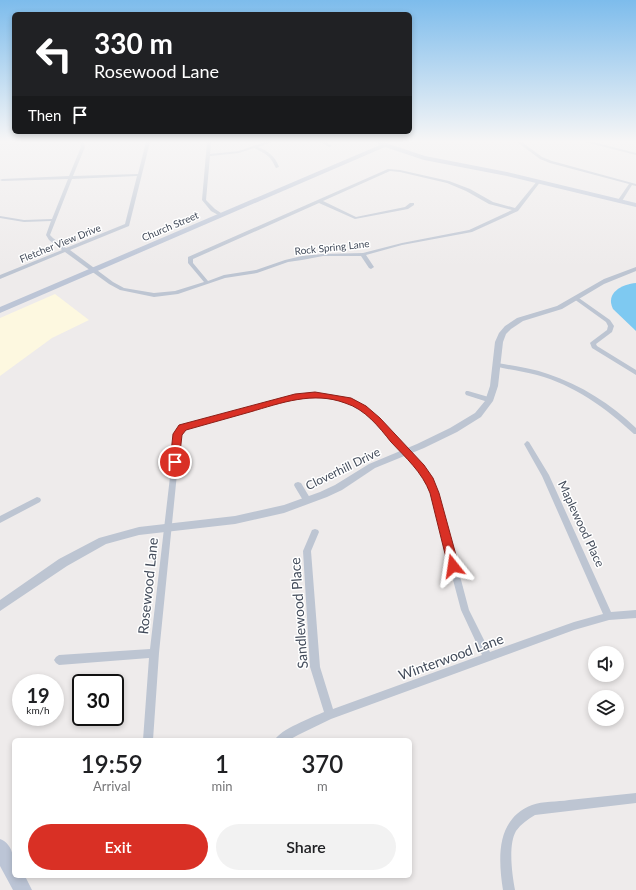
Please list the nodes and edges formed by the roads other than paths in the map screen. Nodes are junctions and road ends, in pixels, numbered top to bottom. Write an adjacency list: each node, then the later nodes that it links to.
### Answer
1 (69, 184): 17 (street)
2 (138, 184): 18 (street, Fletcher View Drive)
3 (205, 184): 15 (street)
4 (296, 184): 15 (main road, Church Street)
5 (356, 184): 11 (street)
6 (452, 184): 14 (street)
7 (537, 184): 14 (street, Rock Spring Lane)
8 (550, 184): 10 (main road)
9 (634, 184): 10 (street)
10 (620, 200): 13 (main road)
11 (319, 201): 12 (street); 24 (street)
12 (412, 204)
13 (636, 205)
14 (516, 210): 19 (street, Rock Spring Lane)
15 (222, 215): 22 (main road, Church Street)
16 (0, 217): 17 (street)
17 (53, 220): 18 (street, Rock Spring Lane)
18 (66, 250): 22 (street, Rock Spring Lane); 23 (street, Fletcher View Drive)
19 (363, 254): 20 (street); 24 (street, Rock Spring Lane)
20 (371, 267)
21 (636, 269): 25 (street, Cloverhill Drive)
22 (93, 270): 24 (street, Rock Spring Lane); 26 (main road, Church Street)
23 (0, 277)
24 (207, 283)
25 (576, 298): 27 (street, Cloverhill Drive); 28 (street)
26 (0, 310)
27 (497, 365): 30 (street, Cloverhill Drive); 31 (street)
28 (636, 373)
29 (468, 393): 30 (street)
30 (490, 400): 33 (street, Cloverhill Drive)
31 (636, 432)
32 (527, 444): 42 (street, Maplewood Place)
33 (406, 453): 36 (street, Cloverhill Drive); 38 (street, Rosewood Lane); 44 (street)
34 (298, 485): 36 (street, Cloverhill Drive)
35 (37, 500): 37 (street)
36 (307, 500): 38 (street, Cloverhill Drive)
37 (0, 520)
38 (168, 528): 40 (street, Cloverhill Drive); 43 (street, Rosewood Lane)
39 (315, 532): 46 (street, Sandlewood Place)
40 (2, 602)
41 (636, 614): 42 (street, Winterwood Lane)
42 (609, 616): 44 (street, Winterwood Lane)
43 (154, 653): 45 (street); 47 (street, Rosewood Lane)
44 (488, 658): 46 (street, Winterwood Lane)
45 (59, 660)
46 (330, 715): 48 (street, Winterwood Lane)
47 (148, 738)
48 (283, 738)
49 (636, 798): 54 (street)
50 (0, 848): 51 (main road)
51 (12, 870)
52 (16, 878): 53 (main road)
53 (22, 890)
54 (509, 890)

